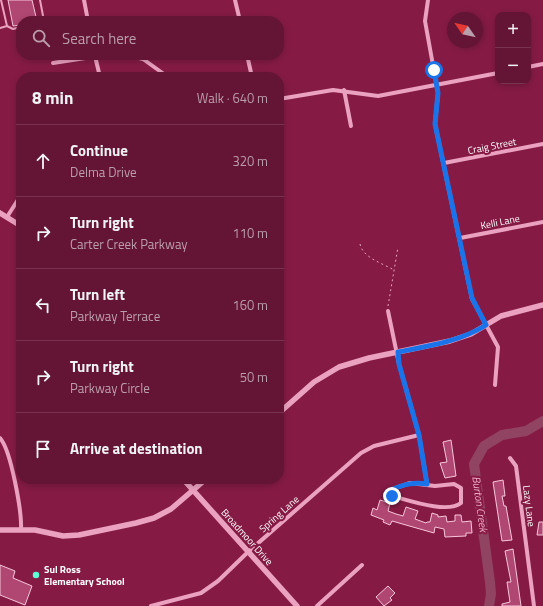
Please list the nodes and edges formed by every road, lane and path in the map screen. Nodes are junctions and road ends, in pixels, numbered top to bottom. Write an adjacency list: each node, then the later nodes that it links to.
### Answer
1 (1, 0): 9 (lane)
2 (40, 0): 6 (lane)
3 (84, 0): 7 (street)
4 (235, 0): 8 (street)
5 (428, 0): 23 (street)
6 (43, 16)
7 (87, 16)
8 (239, 16)
9 (7, 26): 10 (lane); 11 (lane)
10 (0, 28)
11 (16, 28)
12 (71, 60): 16 (street)
13 (96, 60): 19 (street)
14 (143, 60): 20 (street)
15 (248, 60): 21 (street)
16 (53, 63)
17 (543, 64): 18 (street)
18 (531, 66)
19 (99, 72)
20 (161, 72)
21 (251, 72)
22 (495, 74): 23 (street)
23 (436, 86): 24 (street); 28 (street)
24 (344, 90): 25 (street); 26 (street)
25 (284, 99)
26 (351, 126)
27 (543, 144): 28 (street, Craig Street)
28 (444, 163): 34 (street)
29 (16, 203): 31 (street)
30 (0, 213): 31 (street)
31 (7, 217): 33 (street)
32 (543, 222): 34 (street, Kelli Lane)
33 (16, 223)
34 (460, 238): 40 (street)
35 (360, 244): 37 (path)
36 (398, 247): 37 (path)
37 (394, 270): 39 (path)
38 (543, 305): 40 (street)
39 (388, 310): 41 (street)
40 (486, 325): 41 (street); 42 (street)
41 (398, 352): 43 (street); 44 (street)
42 (495, 385)
43 (284, 409)
44 (419, 435): 49 (street); 53 (street, Spring Lane)
45 (0, 438): 52 (street)
46 (510, 458): 58 (street, Lazy Lane)
47 (187, 484): 50 (street, Broadmoor Drive)
48 (201, 484): 50 (street)
49 (427, 484): 49 (street)
50 (193, 491): 52 (street); 53 (street, Broadmoor Drive)
51 (0, 530): 52 (street)
52 (22, 530)
53 (248, 552): 55 (street, Spring Lane); 56 (street, Broadmoor Drive)
54 (362, 565): 57 (street)
55 (151, 606)
56 (298, 606)
57 (317, 606)
58 (534, 606)

